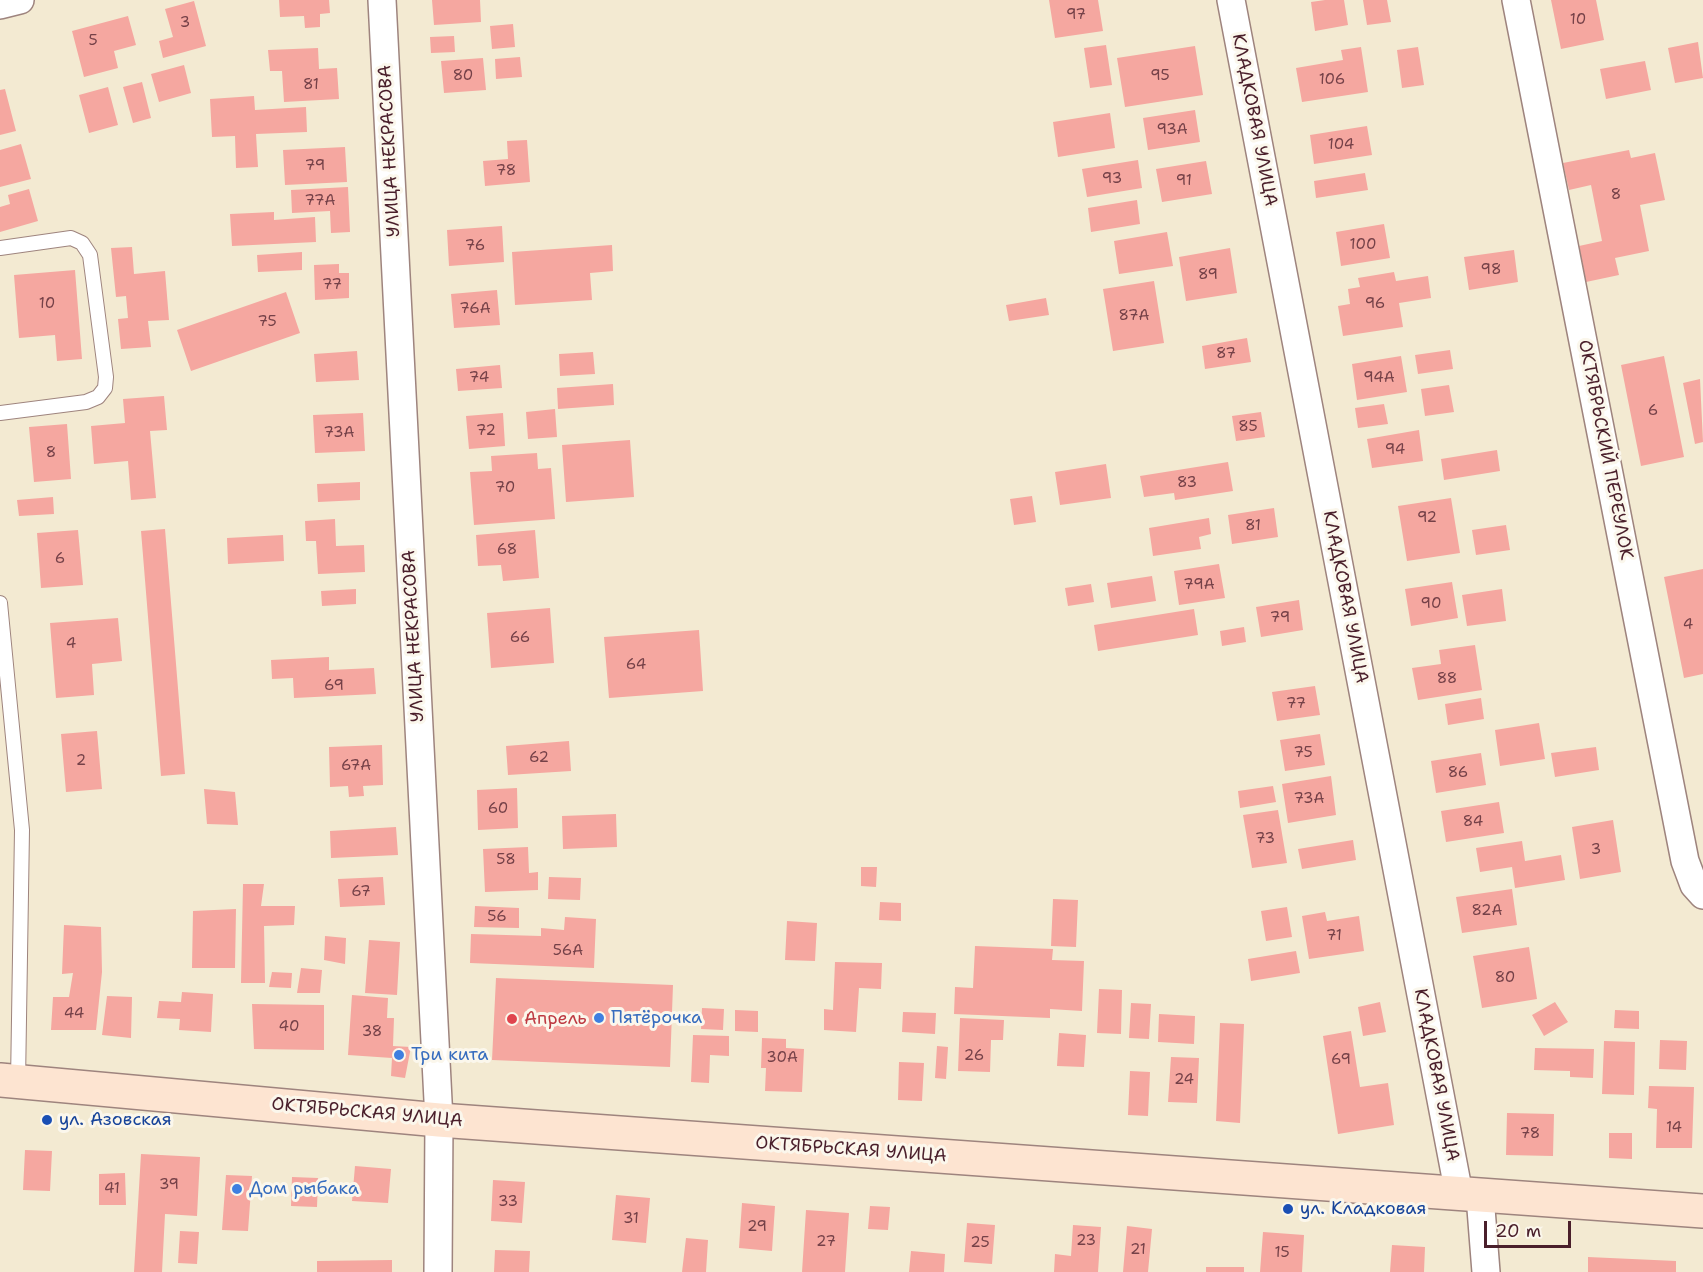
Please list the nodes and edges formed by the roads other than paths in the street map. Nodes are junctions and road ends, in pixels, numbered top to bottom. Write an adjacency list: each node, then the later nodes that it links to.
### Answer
1 (20, 0): 5 (street)
2 (382, 0): 11 (street, УЛИЦА НЕКРАСОВА)
3 (1231, 0): 12 (street, КЛАДКОВАЯ УЛИЦА)
4 (1516, 0): 9 (street, ОКТЯБРЬСКИЙ ПЕРЕУЛОК)
5 (0, 5)
6 (0, 248): 7 (lane)
7 (0, 413)
8 (0, 603): 10 (lane)
9 (1703, 896)
10 (9, 1081): 11 (street, ОКТЯБРЬСКАЯ УЛИЦА)
11 (439, 1120): 12 (street, ОКТЯБРЬСКАЯ УЛИЦА); 14 (street, УЛИЦА НЕКРАСОВА)
12 (1469, 1195): 13 (street, ОКТЯБРЬСКАЯ УЛИЦА); 15 (street, КЛАДКОВАЯ УЛИЦА)
13 (1703, 1211)
14 (438, 1272)
15 (1486, 1272)

